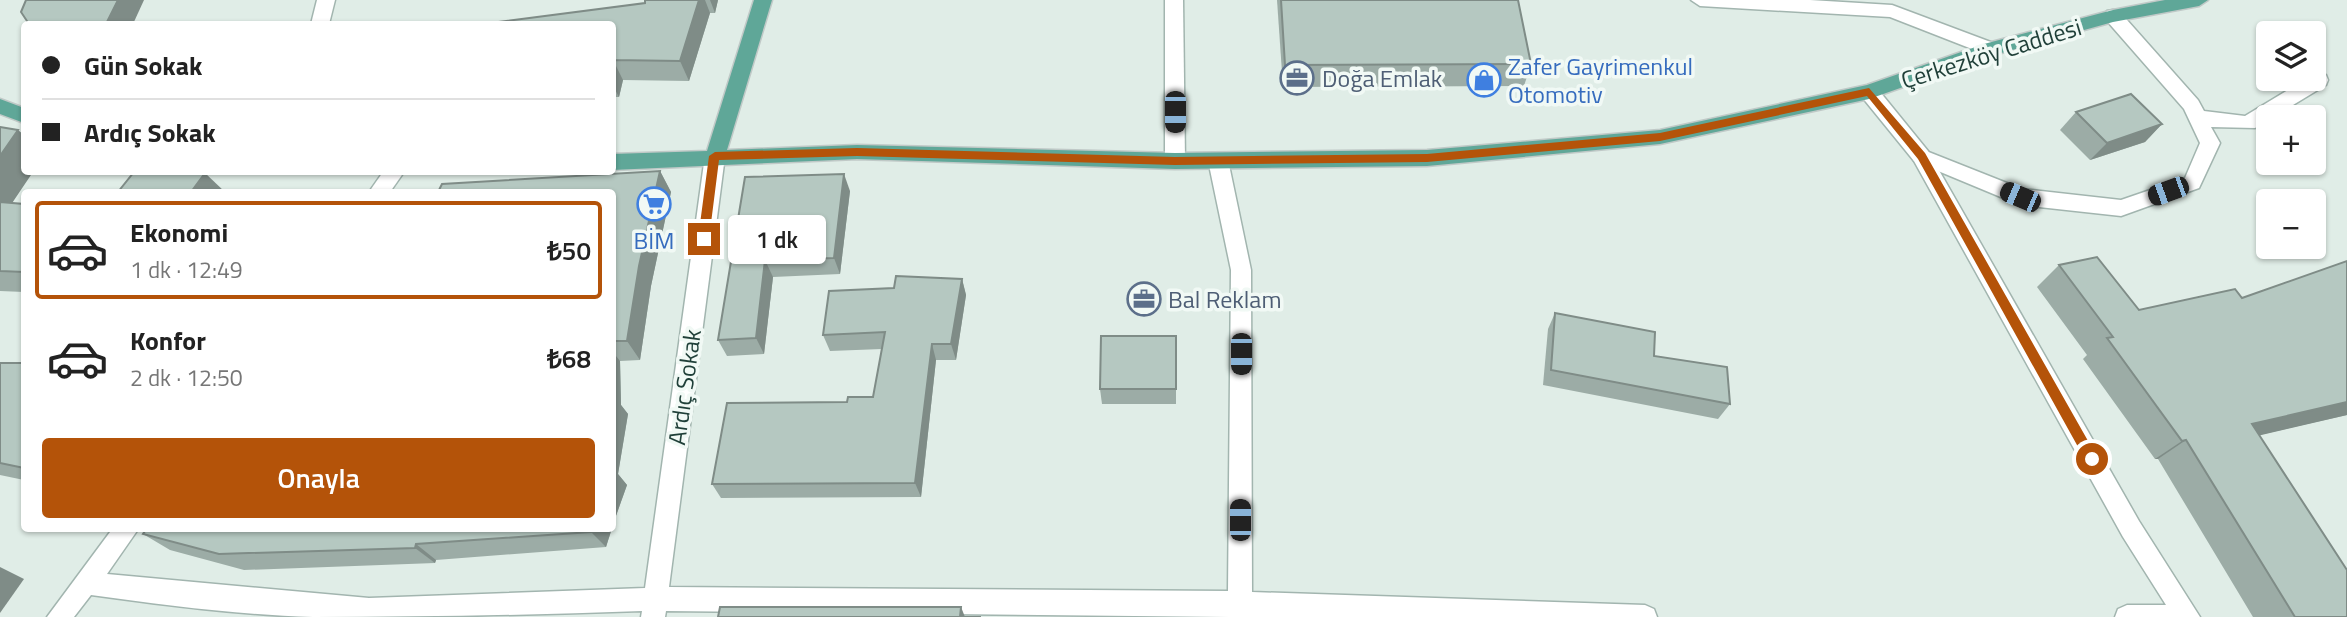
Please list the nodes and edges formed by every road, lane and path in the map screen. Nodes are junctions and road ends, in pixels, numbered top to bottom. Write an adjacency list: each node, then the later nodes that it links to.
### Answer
1 (326, 0): 7 (street)
2 (763, 0): 14 (main road)
3 (1174, 0): 17 (street)
4 (1700, 0): 8 (street)
5 (2199, 0): 6 (main road, Çerkezköy Caddesi)
6 (2109, 8): 8 (main road, Çerkezköy Caddesi); 13 (street)
7 (321, 21)
8 (1990, 49): 10 (main road, Çerkezköy Caddesi)
9 (2301, 91): 13 (street)
10 (1869, 92): 15 (street); 16 (main road, Çerkezköy Caddesi)
11 (0, 106): 12 (main road)
12 (21, 115)
13 (2197, 118): 15 (street)
14 (715, 156): 17 (main road, Çerkezköy Caddesi); 18 (main road, Çerkezköy Caddesi); 21 (street, Ardıç Sokak)
15 (1922, 156): 23 (street)
16 (1218, 160): 17 (main road, Çerkezköy Caddesi); 22 (street)
17 (1175, 161)
18 (616, 162)
19 (125, 532): 20 (street)
20 (87, 583): 21 (street); 24 (street)
21 (654, 608): 22 (street)
22 (1240, 610): 25 (street)
23 (2187, 616): 26 (street)
24 (59, 617)
25 (1645, 617)
26 (2127, 617)

